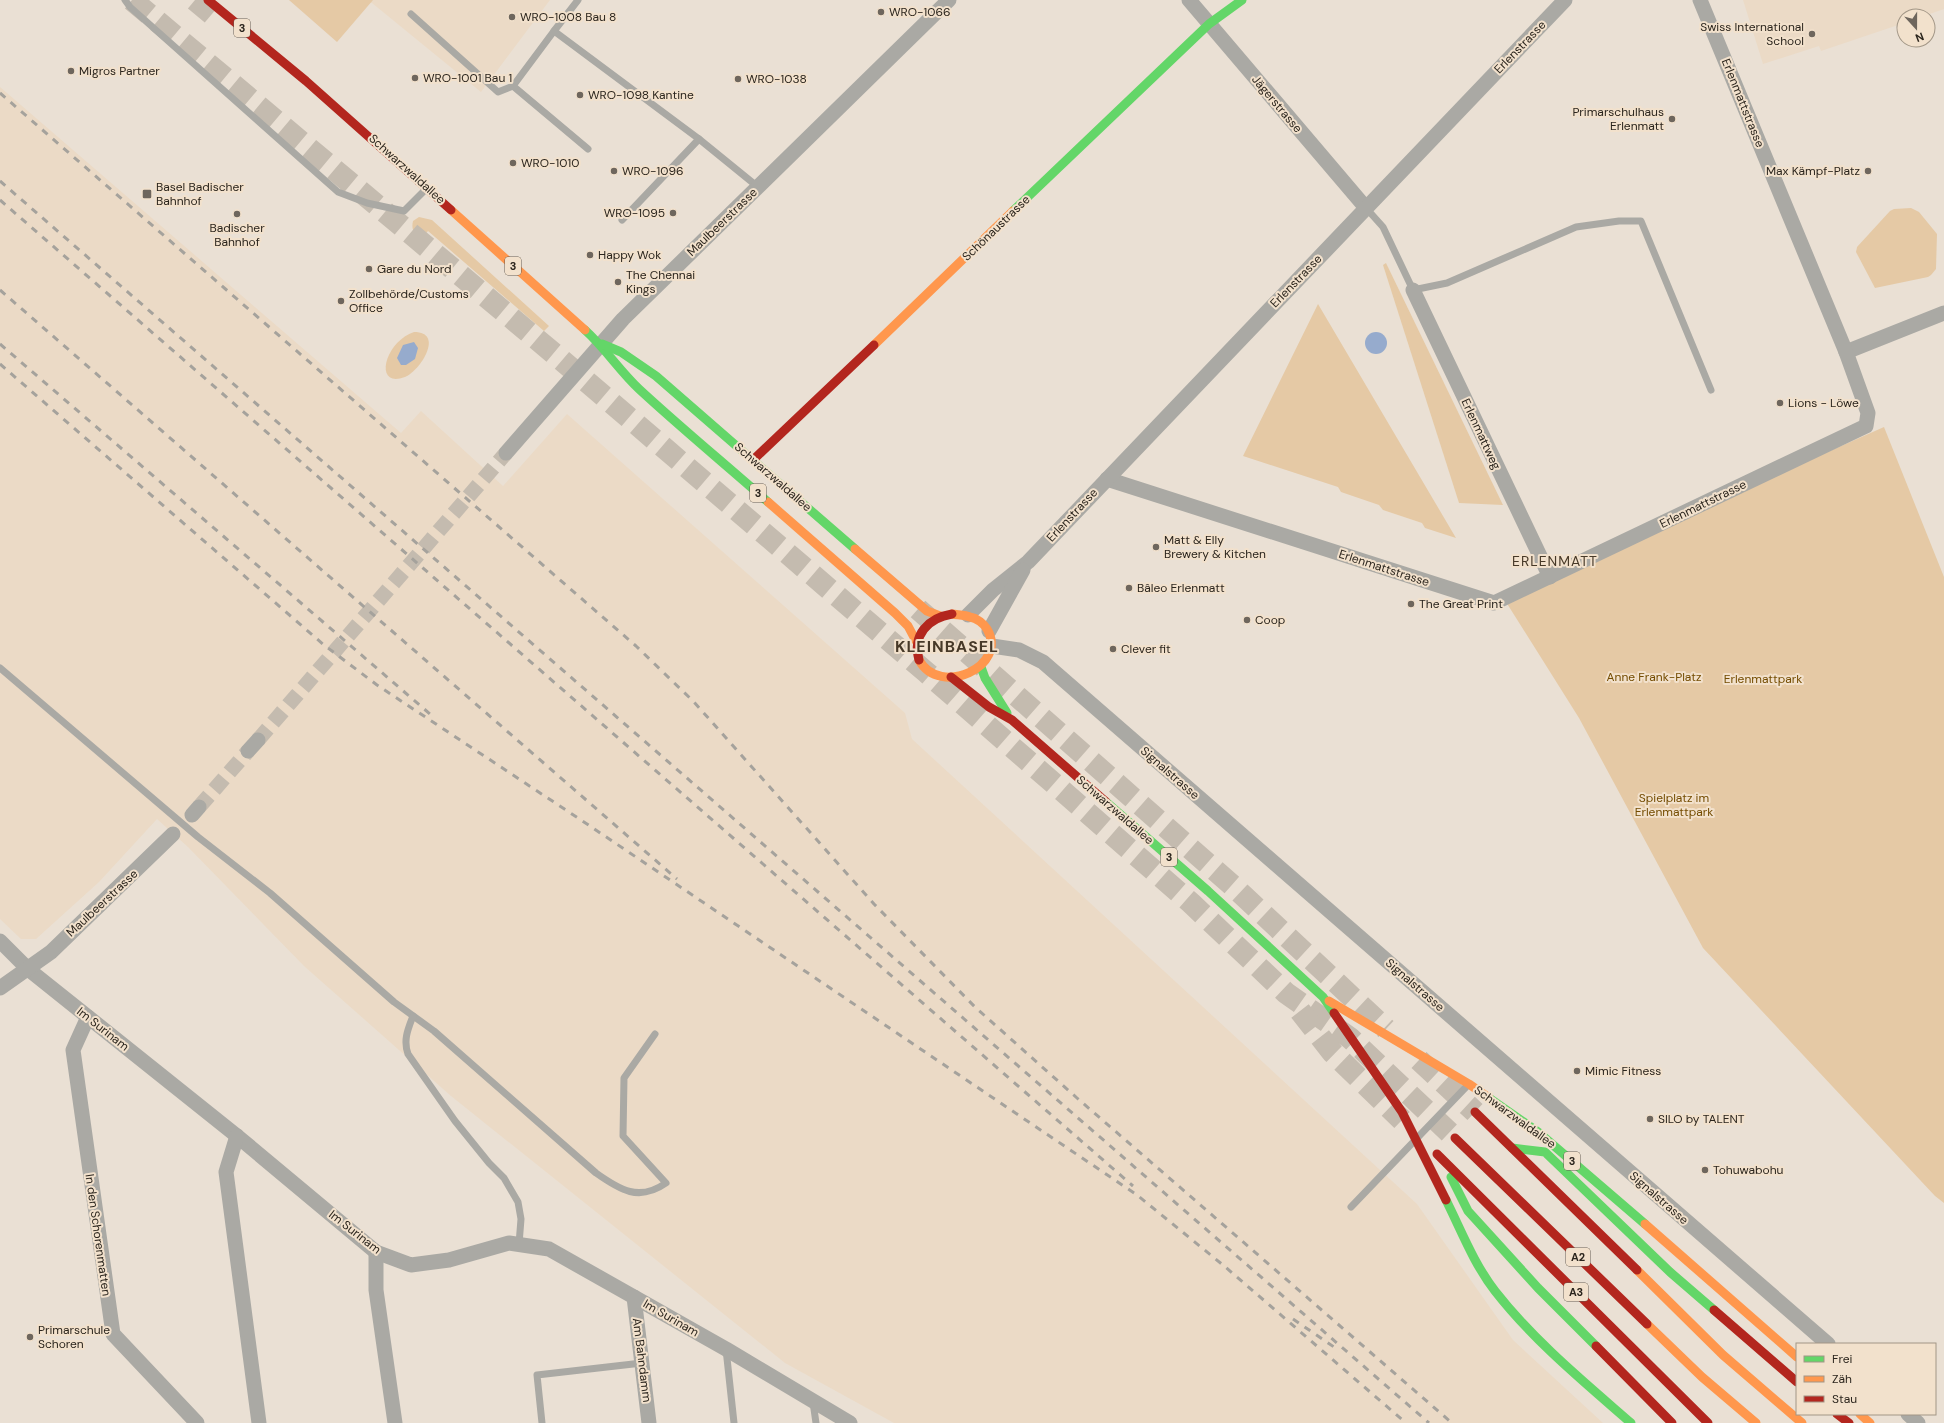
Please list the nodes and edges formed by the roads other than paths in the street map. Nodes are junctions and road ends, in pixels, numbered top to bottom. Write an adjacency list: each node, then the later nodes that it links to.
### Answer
1 (125, 0): 15 (lane)
2 (208, 0): 15 (main road, Schwarzwaldallee / 3)
3 (578, 0): 11 (lane)
4 (949, 0): 16 (street, Maulbeerstrasse)
5 (1189, 0): 10 (street, Jägerstrasse)
6 (1242, 0): 10 (main road, Schönaustrasse)
7 (1565, 0): 17 (street, Erlenstrasse)
8 (1700, 0): 22 (street, Erlenmattstrasse)
9 (411, 14): 12 (lane)
10 (1209, 24): 17 (street, Jägerstrasse); 25 (main road, Schönaustrasse)
11 (554, 31): 12 (lane); 13 (lane)
12 (513, 86): 14 (lane)
13 (699, 139): 16 (lane); 18 (lane)
14 (588, 149)
15 (427, 187): 21 (main road, Schwarzwaldallee / 3)
16 (758, 187): 21 (street, Maulbeerstrasse)
17 (1366, 208): 19 (lane, Erlenmattweg); 26 (street, Erlenstrasse)
18 (622, 220)
19 (1413, 290): 23 (lane); 28 (street, Erlenmattweg)
20 (1944, 313): 22 (street)
21 (601, 344): 24 (street, Maulbeerstrasse); 25 (main road, Schwarzwaldallee / 3); 32 (main road, Schwarzwaldallee / 3)
22 (1846, 352): 28 (street, Erlenmattstrasse)
23 (1711, 390)
24 (506, 453)
25 (753, 460): 30 (main road, Schwarzwaldallee / 3)
26 (1106, 479): 27 (street, Erlenstrasse); 28 (street, Erlenmattstrasse)
27 (1028, 562): 29 (street, Erlenstrasse); 31 (street, Erlenstrasse)
28 (1550, 577)
29 (968, 614): 30 (main road); 31 (main road)
30 (940, 616): 32 (main road)
31 (989, 631): 33 (main road)
32 (916, 641): 36 (main road, 3)
33 (992, 646): 34 (main road); 58 (street, Signalstrasse)
34 (981, 667): 36 (main road, 3); 37 (main road, Schwarzwaldallee / 3)
35 (0, 668): 43 (lane)
36 (951, 677): 37 (main road, Schwarzwaldallee / 3)
37 (1012, 720): 42 (main road, Schwarzwaldallee / 3)
38 (173, 834): 40 (street, Maulbeerstrasse)
39 (0, 941): 40 (street, Im Surinam)
40 (28, 969): 41 (street, Maulbeerstrasse); 44 (street, Im Surinam)
41 (0, 988)
42 (1323, 997): 46 (main road, Schwarzwaldallee / 3); 50 (main road, Schwarzwaldallee / 3)
43 (413, 1016): 45 (lane); 55 (lane)
44 (88, 1017): 48 (street, Im Surinam); 67 (street, In den Schorenmatten)
45 (655, 1034)
46 (1469, 1084): 50 (lane); 60 (main road, Schwarzwaldallee / 3)
47 (1475, 1112): 51 (main road, A2)
48 (237, 1136): 56 (street, Im Surinam); 68 (street)
49 (1455, 1138): 78 (main road, A2)
50 (1416, 1140): 54 (lane); 75 (main road, Schwarzwaldallee / 3)
51 (1512, 1148): 62 (main road); 79 (main road, A2)
52 (1437, 1154): 53 (main road, A3)
53 (1444, 1162): 76 (main road); 77 (main road, A3)
54 (1351, 1207)
55 (520, 1244): 56 (street, Im Surinam); 57 (street, Im Surinam)
56 (376, 1252): 69 (street)
57 (634, 1297): 59 (street, Im Surinam); 61 (street, Am Bahndamm)
58 (1827, 1343)
59 (726, 1349): 63 (street, Im Surinam); 72 (lane)
60 (1796, 1356)
61 (642, 1363): 70 (lane); 71 (street, Am Bahndamm)
62 (1796, 1381)
63 (813, 1401): 73 (lane); 74 (street, Im Surinam)
64 (1838, 1415): 80 (main road)
65 (1861, 1415): 81 (main road)
66 (1909, 1415): 82 (street)
67 (198, 1423)
68 (259, 1423)
69 (395, 1423)
70 (542, 1423)
71 (649, 1423)
72 (734, 1423)
73 (816, 1423)
74 (850, 1423)
75 (1632, 1423)
76 (1672, 1423)
77 (1708, 1423)
78 (1756, 1423)
79 (1802, 1423)
80 (1849, 1423)
81 (1870, 1423)
82 (1918, 1423)

